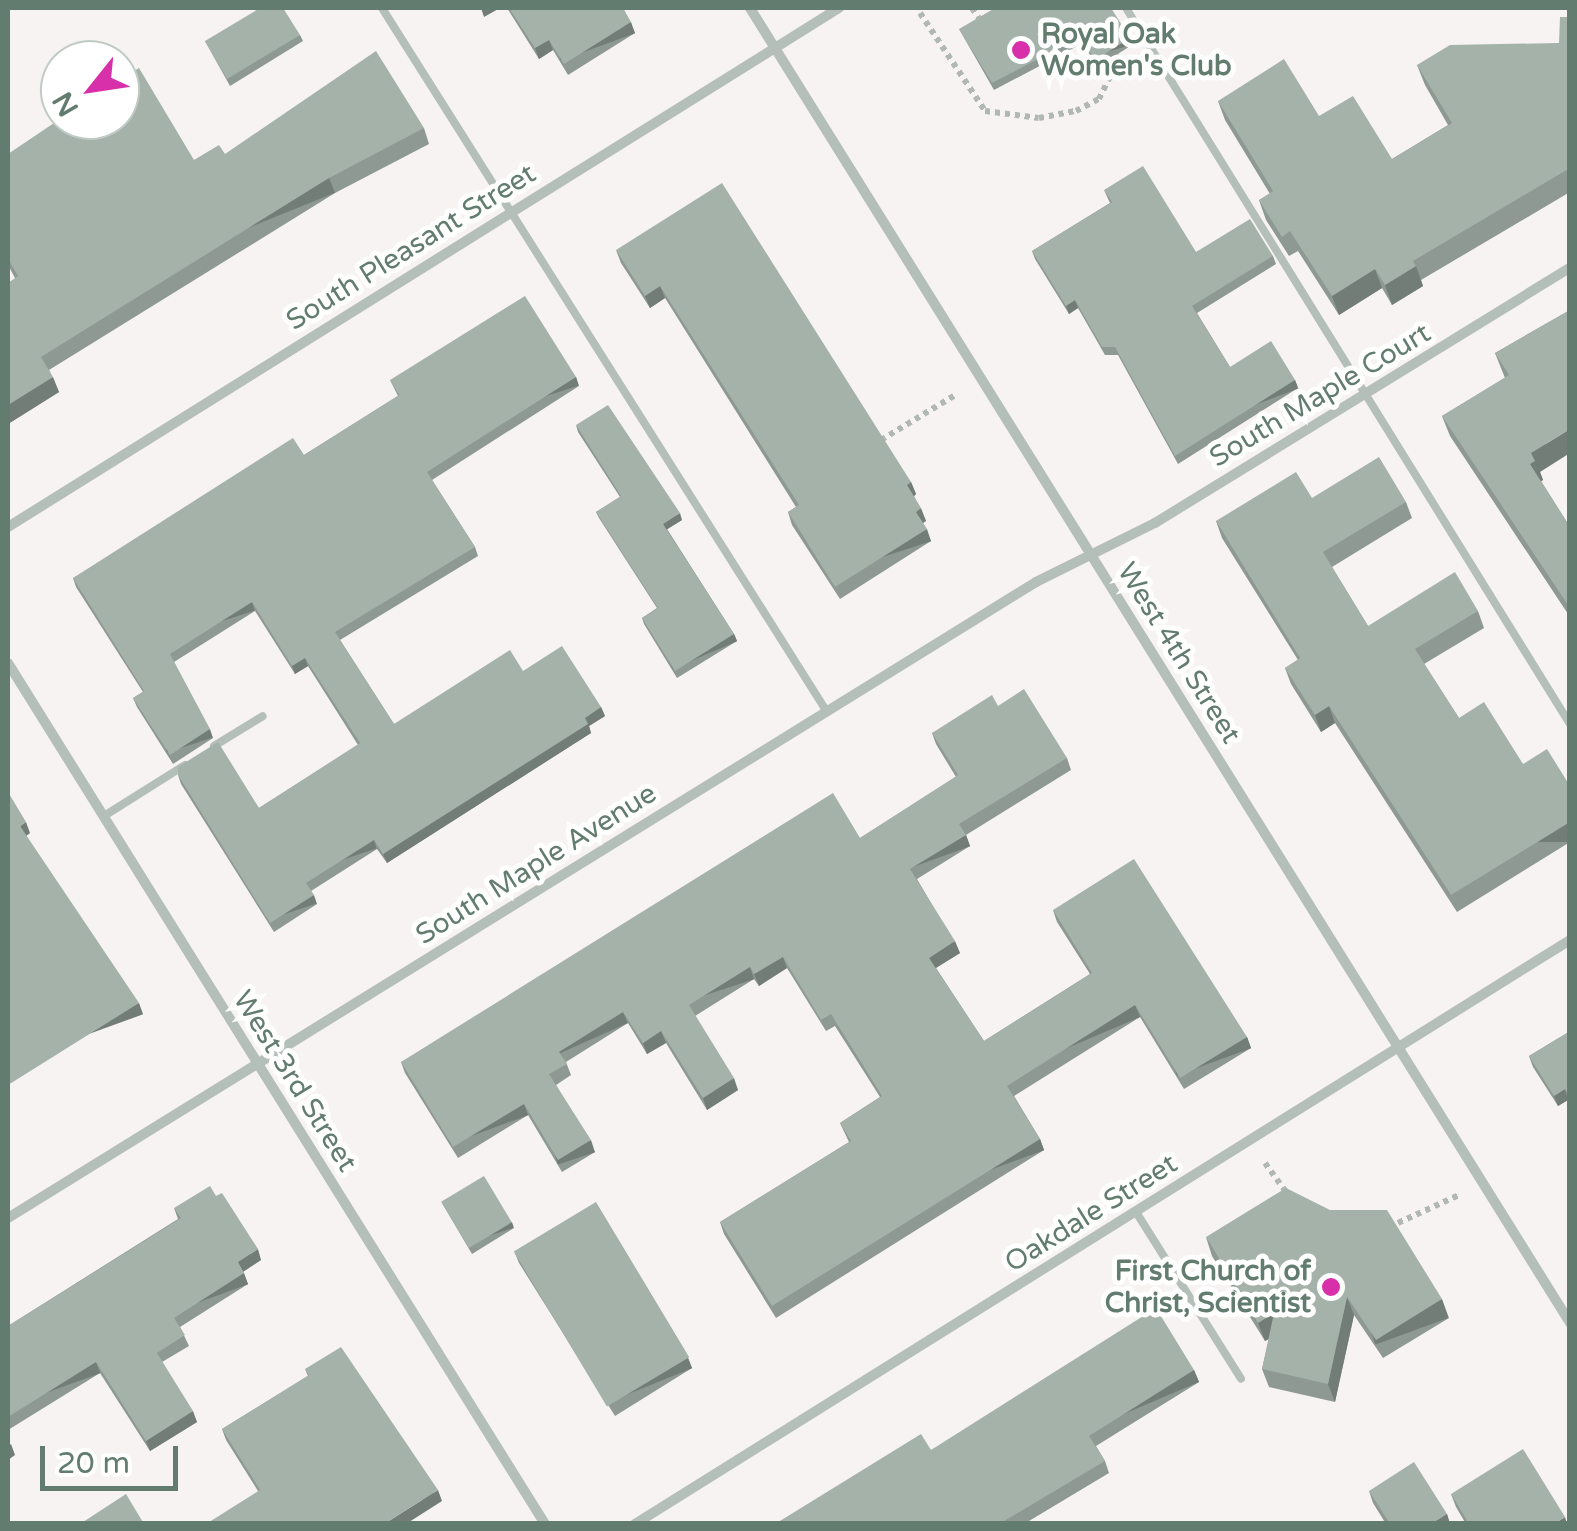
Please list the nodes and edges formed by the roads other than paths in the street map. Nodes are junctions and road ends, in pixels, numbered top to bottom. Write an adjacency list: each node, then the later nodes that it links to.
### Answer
1 (382, 8): 6 (lane)
2 (750, 8): 5 (street, West 4th Street)
3 (838, 8): 5 (street, South Pleasant Street)
4 (1126, 8): 8 (lane)
5 (775, 48): 6 (street, South Pleasant Street); 10 (street, West 4th Street)
6 (511, 211): 9 (street, South Pleasant Street); 12 (lane)
7 (1570, 268): 8 (street, South Maple Court)
8 (1366, 395): 10 (street, South Maple Court); 14 (lane)
9 (8, 526)
10 (1092, 555): 12 (street, South Maple Avenue); 17 (street, West 4th Street)
11 (8, 663): 15 (street, West 3rd Street)
12 (828, 712): 18 (street, South Maple Avenue)
13 (262, 716): 15 (lane)
14 (1570, 724)
15 (104, 816): 18 (street, West 3rd Street)
16 (1570, 940): 17 (street, Oakdale Street)
17 (1400, 1048): 19 (street, Oakdale Street); 21 (street, West 4th Street)
18 (258, 1064): 20 (street, South Maple Avenue); 23 (street, West 3rd Street)
19 (1136, 1212): 22 (lane); 24 (street, Oakdale Street)
20 (8, 1218)
21 (1570, 1324)
22 (1241, 1378)
23 (545, 1524)
24 (635, 1524)

